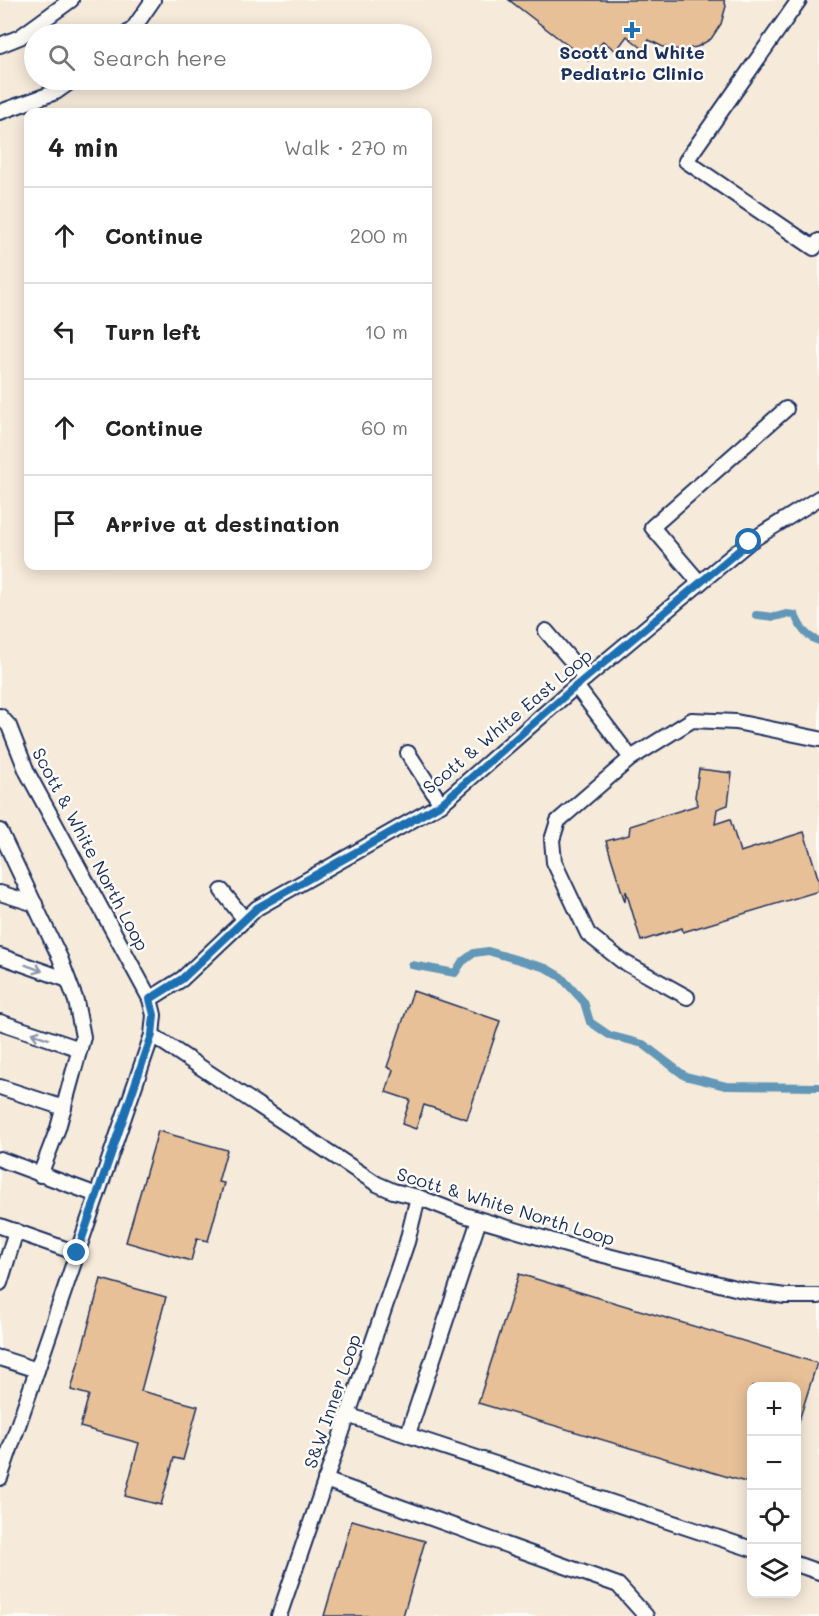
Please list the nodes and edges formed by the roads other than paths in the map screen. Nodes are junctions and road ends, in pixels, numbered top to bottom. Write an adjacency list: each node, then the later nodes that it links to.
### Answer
1 (71, 0): 4 (lane)
2 (153, 0): 5 (lane)
3 (799, 0): 10 (lane)
4 (38, 24)
5 (137, 24)
6 (24, 34): 7 (lane)
7 (0, 45)
8 (59, 90): 9 (lane)
9 (0, 112)
10 (819, 242)
11 (786, 409): 13 (lane)
12 (819, 498): 13 (lane, Scott & White East Loop)
13 (700, 583): 15 (lane, Scott & White East Loop)
14 (546, 631): 15 (lane)
15 (581, 682): 19 (lane); 20 (lane, Scott & White East Loop)
16 (0, 716): 29 (lane, Scott & White North Loop)
17 (819, 739): 19 (lane)
18 (408, 753): 20 (lane)
19 (631, 758): 28 (lane)
20 (441, 804): 25 (lane, Scott & White East Loop)
21 (0, 831): 24 (lane)
22 (222, 891): 25 (lane)
23 (0, 893): 24 (lane)
24 (35, 904): 27 (lane)
25 (245, 920): 29 (lane, Scott & White East Loop)
26 (0, 956): 27 (lane, one-way to 27)
27 (68, 980): 32 (lane)
28 (687, 996)
29 (150, 999): 31 (lane)
30 (0, 1022): 32 (lane, one-way to 30)
31 (152, 1035): 37 (lane); 38 (lane, Scott & White North Loop)
32 (80, 1049): 34 (lane)
33 (0, 1087): 34 (lane)
34 (64, 1108): 36 (lane)
35 (0, 1159): 36 (lane)
36 (40, 1175): 37 (lane)
37 (97, 1195): 42 (lane)
38 (418, 1197): 39 (lane, Scott & White North Loop); 47 (lane, S&W Inner Loop)
39 (479, 1220): 44 (lane, Scott & White North Loop); 48 (lane)
40 (0, 1226): 41 (lane)
41 (16, 1231): 42 (lane); 43 (lane)
42 (77, 1253): 46 (lane)
43 (0, 1283)
44 (819, 1296)
45 (0, 1358): 46 (lane)
46 (37, 1370): 49 (lane)
47 (347, 1415): 48 (lane); 50 (lane, S&W Inner Loop)
48 (408, 1434): 51 (lane)
49 (0, 1478)
50 (325, 1480): 54 (lane, S&W Inner Loop); 55 (lane)
51 (747, 1547)
52 (801, 1566): 53 (lane)
53 (819, 1572)
54 (279, 1616)
55 (646, 1616)

